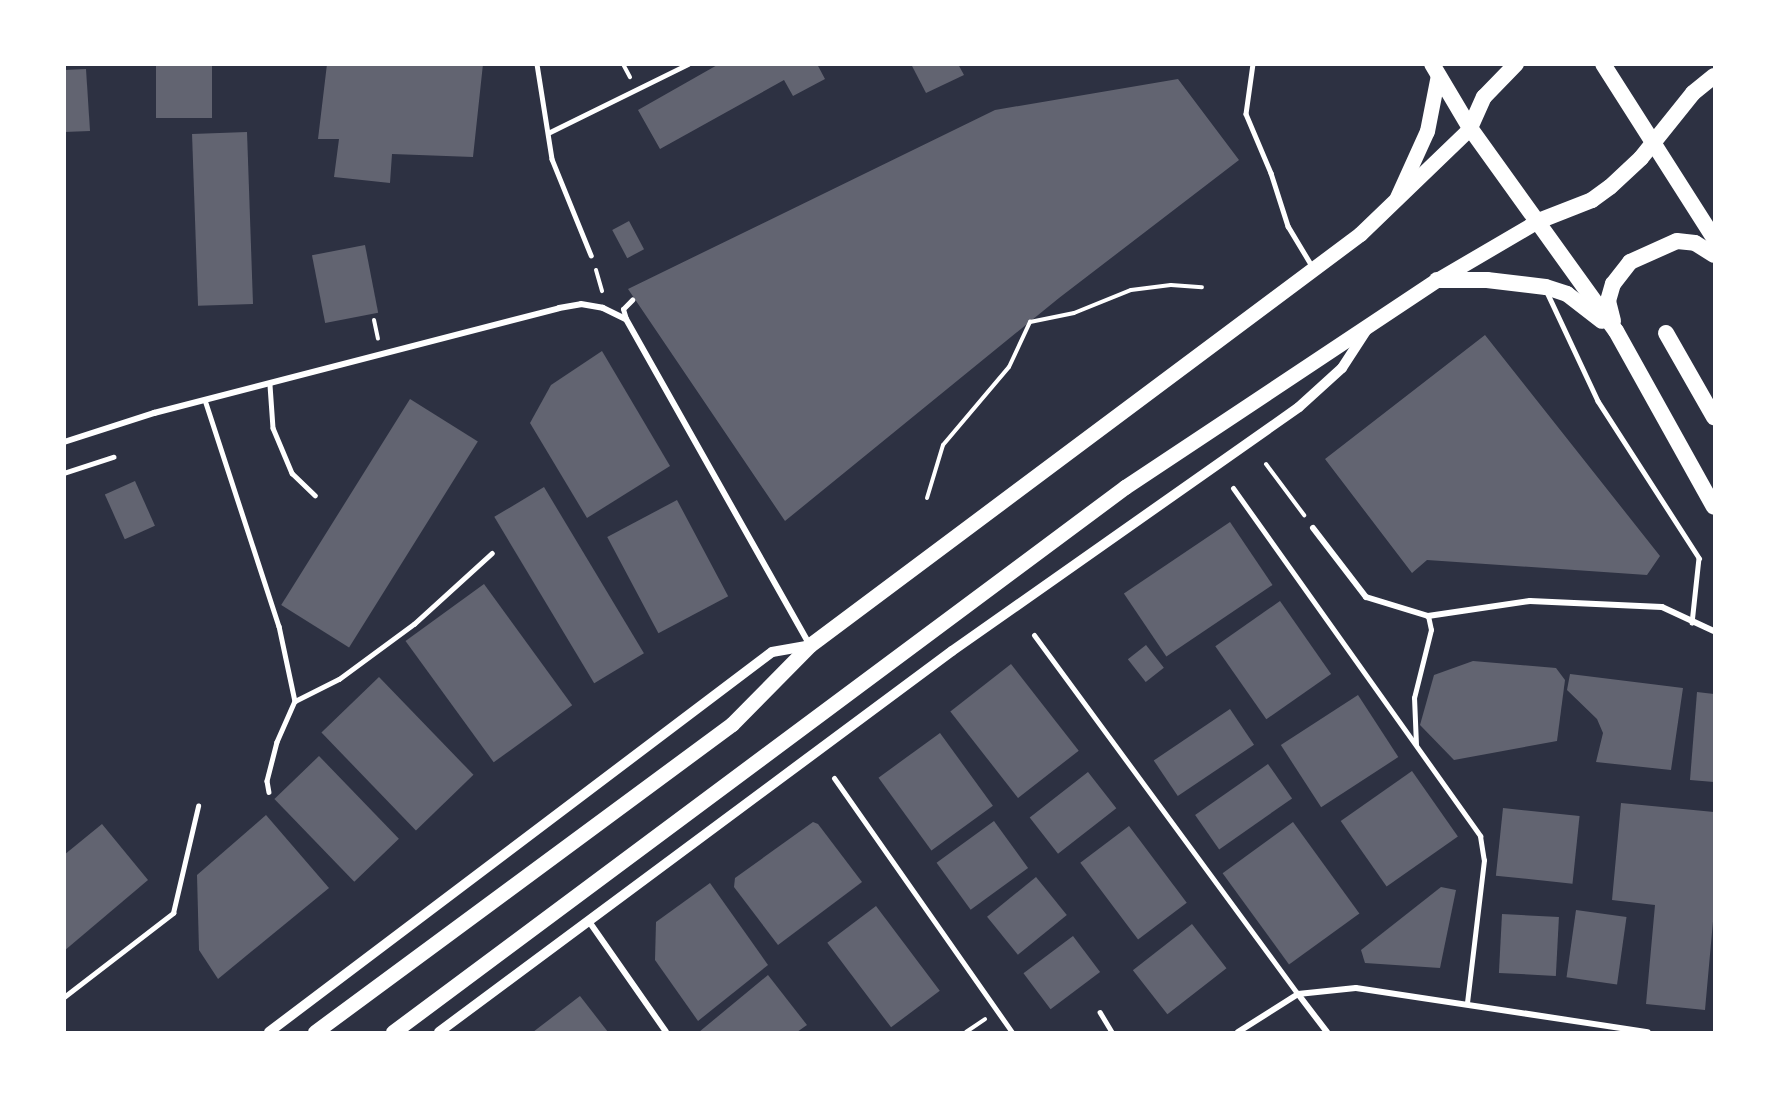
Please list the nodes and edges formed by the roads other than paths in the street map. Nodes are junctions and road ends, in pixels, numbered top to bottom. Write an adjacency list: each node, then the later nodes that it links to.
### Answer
1 (537, 64): 9 (lane)
2 (688, 64): 9 (lane)
3 (1253, 64): 16 (lane)
4 (1516, 64): 8 (highway)
5 (1604, 64): 10 (highway)
6 (1435, 70): 8 (highway); 11 (main road)
7 (1714, 76): 10 (highway)
8 (1470, 128): 11 (main road); 12 (highway)
9 (548, 133): 14 (lane)
10 (1654, 140): 12 (highway); 13 (highway)
11 (1395, 203): 16 (main road)
12 (1536, 222): 17 (main road); 22 (highway)
13 (1714, 237)
14 (591, 255)
15 (1714, 255): 22 (highway)
16 (1314, 270): 39 (main road)
17 (1437, 280): 18 (highway); 21 (main road)
18 (1546, 287): 22 (highway); 36 (lane)
19 (632, 300): 20 (lane)
20 (626, 319): 24 (street); 39 (street)
21 (1371, 324): 45 (street); 52 (main road)
22 (1616, 331): 32 (highway)
23 (1666, 333): 26 (highway)
24 (270, 385): 25 (street); 31 (lane)
25 (206, 403): 27 (street); 40 (lane)
26 (1714, 417)
27 (64, 442)
28 (113, 457): 29 (lane)
29 (64, 473)
30 (1233, 488): 41 (street)
31 (315, 495)
32 (1714, 507)
33 (1313, 528): 35 (street)
34 (492, 553): 40 (lane)
35 (1428, 616): 36 (street); 41 (lane)
36 (1692, 623): 37 (street)
37 (1714, 631)
38 (1034, 635): 46 (street)
39 (810, 645): 50 (street); 51 (main road)
40 (295, 701): 43 (lane)
41 (1416, 748): 48 (street)
42 (834, 778): 55 (street)
43 (269, 792)
44 (198, 807): 47 (lane)
45 (588, 919): 53 (street); 54 (street)
46 (1298, 994): 48 (street); 57 (street); 58 (street)
47 (64, 997)
48 (1467, 1002): 59 (street)
49 (1100, 1012): 56 (lane)
50 (269, 1032)
51 (315, 1032)
52 (393, 1032)
53 (440, 1032)
54 (666, 1032)
55 (1012, 1032)
56 (1112, 1032)
57 (1238, 1032)
58 (1327, 1032)
59 (1648, 1032)

